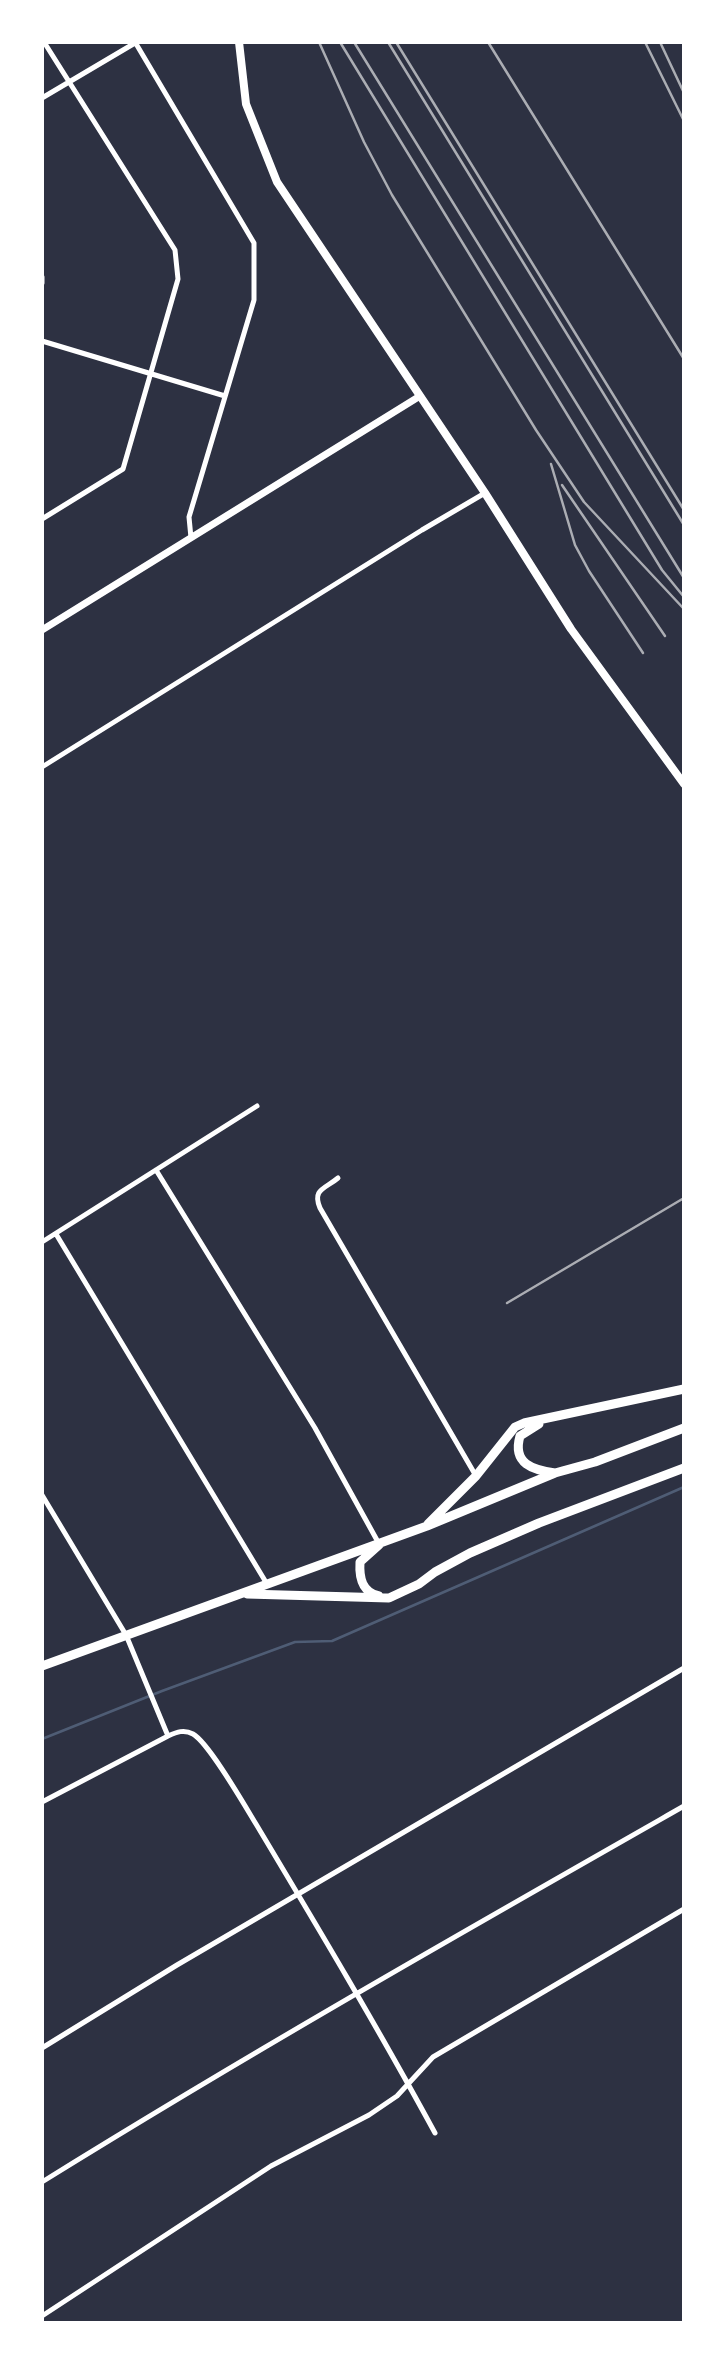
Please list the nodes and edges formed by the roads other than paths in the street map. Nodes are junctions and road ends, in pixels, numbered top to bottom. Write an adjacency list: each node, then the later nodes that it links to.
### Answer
1 (44, 42): 4 (street)
2 (239, 42): 11 (main road)
3 (135, 43): 4 (street); 10 (street)
4 (69, 82): 5 (street); 9 (street)
5 (42, 98)
6 (42, 278): 7 (street)
7 (42, 283)
8 (42, 341): 9 (street)
9 (150, 374): 10 (street); 13 (street)
10 (225, 396): 14 (street)
11 (420, 396): 12 (main road); 14 (street)
12 (485, 493): 16 (street); 17 (main road)
13 (42, 519)
14 (191, 538): 15 (street)
15 (42, 630)
16 (42, 768)
17 (684, 784)
18 (256, 1106): 19 (street)
19 (156, 1170): 21 (street); 31 (street)
20 (338, 1178): 28 (street)
21 (56, 1234): 22 (street); 32 (street)
22 (42, 1242)
23 (684, 1389): 24 (main road)
24 (552, 1418): 27 (main road); 28 (main road)
25 (684, 1428): 27 (main road)
26 (684, 1468): 34 (main road)
27 (555, 1473): 30 (main road)
28 (476, 1476): 30 (main road)
29 (42, 1495): 35 (street)
30 (426, 1526): 31 (main road)
31 (382, 1541): 32 (main road); 34 (main road)
32 (267, 1584): 33 (main road)
33 (242, 1594): 34 (main road); 35 (main road)
34 (389, 1598)
35 (126, 1635): 36 (main road); 38 (street)
36 (42, 1666)
37 (684, 1668): 41 (street)
38 (168, 1736): 39 (street); 41 (street)
39 (42, 1802)
40 (684, 1806): 43 (street)
41 (299, 1895): 43 (street); 44 (street)
42 (684, 1909): 45 (street)
43 (357, 1994): 45 (street); 47 (street)
44 (42, 2048)
45 (407, 2082): 46 (street); 48 (street)
46 (435, 2133)
47 (42, 2182)
48 (42, 2316)

